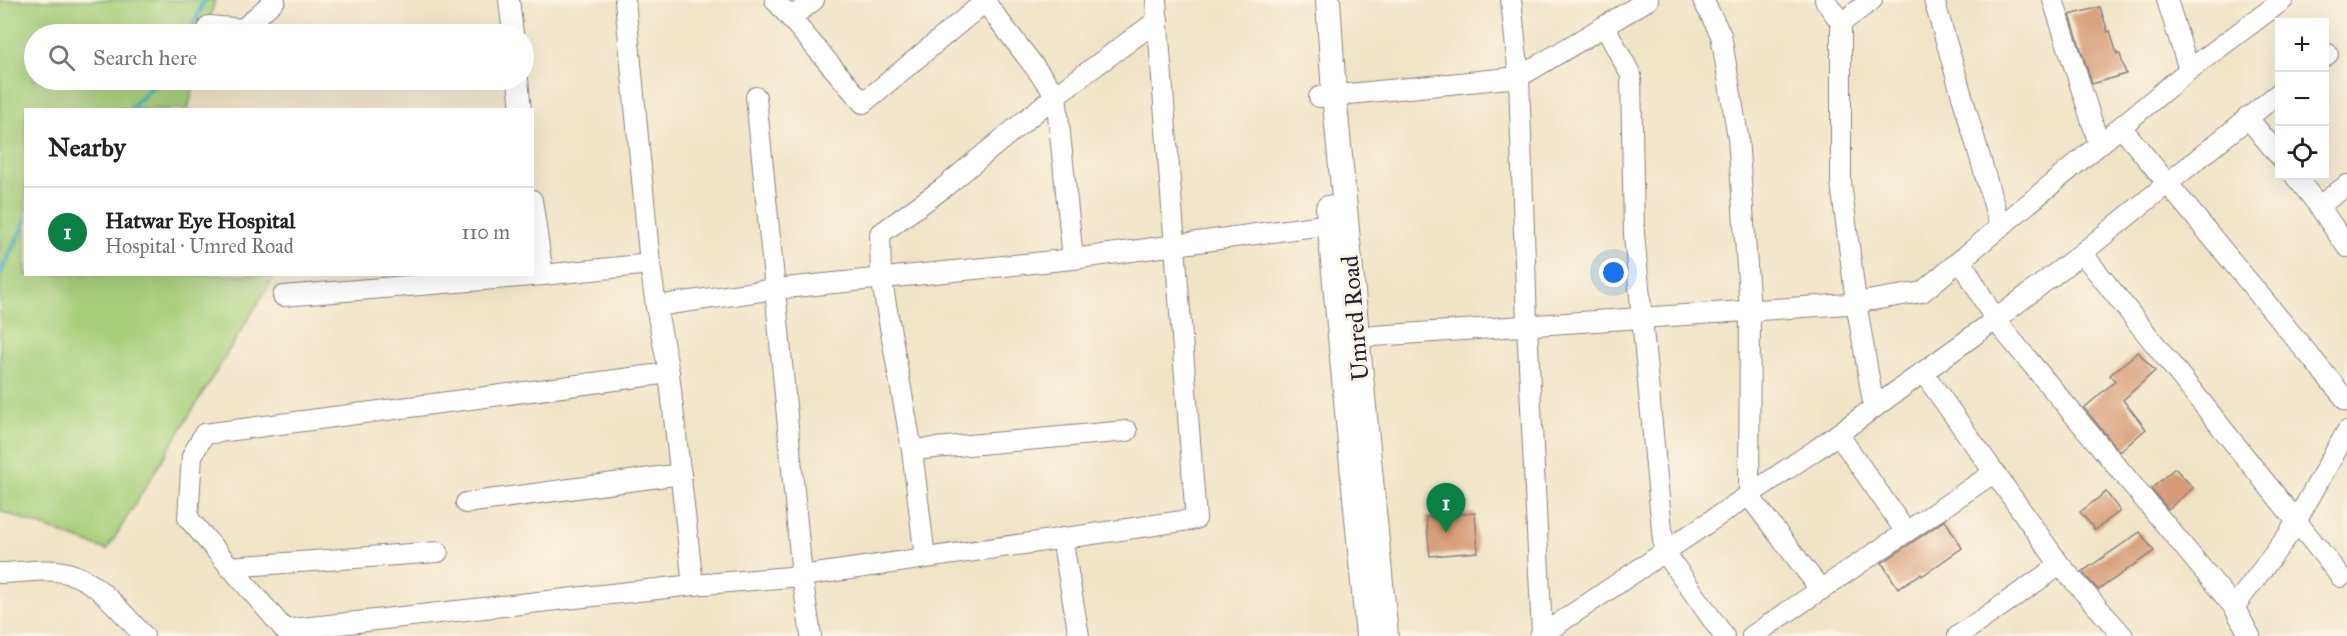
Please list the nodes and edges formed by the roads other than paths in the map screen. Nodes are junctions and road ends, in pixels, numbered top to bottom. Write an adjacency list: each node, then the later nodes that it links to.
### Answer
1 (275, 0): 22 (street)
2 (509, 0): 23 (street)
3 (625, 0): 49 (street)
4 (775, 0): 19 (street)
5 (814, 0): 19 (street)
6 (1156, 0): 20 (street)
7 (1313, 0): 29 (main road)
8 (1328, 0): 29 (main road, Umred Road)
9 (1511, 0): 26 (street)
10 (1648, 0): 24 (street)
11 (1703, 0): 58 (street)
12 (1826, 0): 21 (street)
13 (1872, 0): 21 (street)
14 (1934, 0): 43 (street)
15 (2053, 0): 35 (street)
16 (2166, 0): 25 (street)
17 (2283, 0): 25 (street)
18 (986, 1): 19 (street); 28 (street)
19 (792, 17)
20 (1158, 20): 28 (street); 44 (street)
21 (1841, 23): 56 (street)
22 (249, 24)
23 (512, 24)
24 (1605, 27): 26 (street); 59 (street)
25 (2189, 70): 34 (street)
26 (1519, 78): 29 (street); 61 (street)
27 (519, 90): 32 (street)
28 (1056, 95): 47 (street); 53 (street)
29 (1327, 96): 42 (main road); 62 (main road, Umred Road)
30 (2275, 96): 33 (street)
31 (756, 97): 54 (street)
32 (521, 108)
33 (2247, 117): 36 (street); 38 (street)
34 (2121, 127): 35 (street); 38 (street)
35 (2099, 144): 43 (street)
36 (2275, 151)
37 (2298, 180): 40 (street)
38 (2166, 183): 46 (street); 65 (street)
39 (2347, 185): 40 (street)
40 (2319, 206): 45 (street)
41 (534, 214): 50 (street)
42 (1330, 224): 44 (street); 62 (main road)
43 (2000, 226): 48 (street)
44 (1176, 245): 47 (street); 78 (street)
45 (2347, 247)
46 (2082, 253): 60 (street); 75 (street)
47 (1073, 259): 53 (street)
48 (1961, 260): 56 (street); 60 (street)
49 (650, 264): 50 (street); 57 (street)
50 (543, 275): 52 (street)
51 (531, 276): 55 (street)
52 (534, 276)
53 (881, 277): 54 (street); 70 (street)
54 (775, 290): 57 (street); 85 (street)
55 (283, 296)
56 (1856, 302): 58 (street); 66 (street)
57 (656, 306): 64 (street)
58 (1750, 310): 59 (street); 73 (street)
59 (1641, 317): 61 (street); 79 (street)
60 (1995, 320): 63 (street); 89 (street)
61 (1527, 324): 62 (street); 91 (street)
62 (1349, 337): 77 (main road, Umred Road)
63 (1923, 372): 66 (street); 71 (street)
64 (669, 373): 72 (street); 83 (street)
65 (2347, 401)
66 (1874, 408): 69 (street)
67 (1127, 431): 70 (street)
68 (2347, 431): 75 (street)
69 (1838, 434): 73 (street); 76 (street)
70 (912, 450): 81 (street)
71 (1995, 472): 76 (street); 82 (street)
72 (681, 474): 74 (street); 87 (street)
73 (1749, 496): 79 (street); 88 (street)
74 (466, 503)
75 (2296, 520): 86 (street); 89 (street)
76 (1906, 532): 88 (street)
77 (1367, 537): 95 (main road); 96 (main road, Umred Road)
78 (1062, 538): 81 (street); 94 (street)
79 (1664, 551): 91 (street); 97 (street)
80 (438, 552): 83 (street)
81 (925, 558): 85 (street)
82 (2060, 565): 99 (street); 100 (street)
83 (229, 567): 90 (street)
84 (0, 573): 92 (street)
85 (802, 576): 87 (street); 93 (street)
86 (2341, 577)
87 (693, 585): 90 (street)
88 (1821, 590): 98 (street)
89 (2234, 607): 101 (street)
90 (287, 633)
91 (1541, 635)
92 (144, 636)
93 (811, 636)
94 (1079, 636)
95 (1368, 636)
96 (1386, 636)
97 (1724, 636)
98 (1752, 636)
99 (1958, 636)
100 (2123, 636)
101 (2250, 636)

